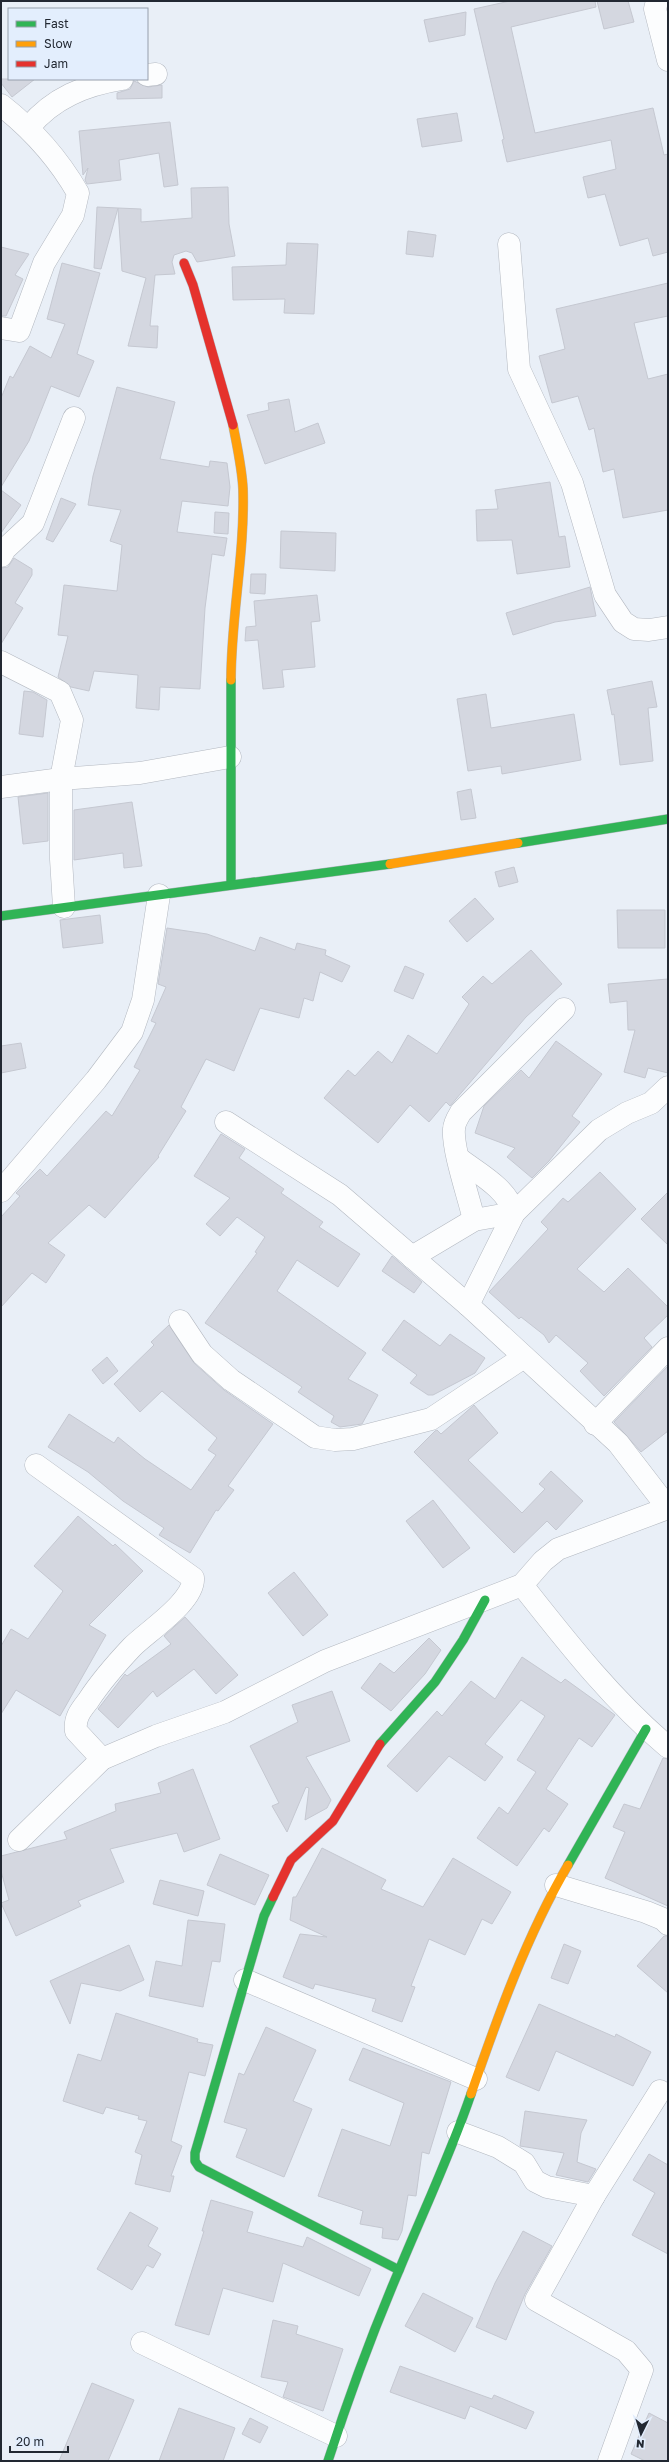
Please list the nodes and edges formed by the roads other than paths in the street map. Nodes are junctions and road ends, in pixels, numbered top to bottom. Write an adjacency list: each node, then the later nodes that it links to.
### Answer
1 (658, 1): 2 (street)
2 (668, 60)
3 (118, 80): 5 (street)
4 (1, 105): 5 (street)
5 (29, 127): 8 (street)
6 (509, 244): 11 (street)
7 (184, 263): 13 (street)
8 (1, 328)
9 (74, 418): 10 (street)
10 (1, 556)
11 (668, 627)
12 (1, 662): 14 (street)
13 (230, 757): 14 (street); 17 (street)
14 (61, 779): 15 (street); 19 (street)
15 (1, 787)
16 (668, 819): 17 (street)
17 (231, 884): 18 (street)
18 (159, 895): 19 (street); 25 (street)
19 (64, 907): 20 (street)
20 (1, 916)
21 (564, 1009): 24 (street)
22 (668, 1087): 26 (street)
23 (226, 1122): 28 (street)
24 (458, 1158): 26 (street); 27 (street)
25 (1, 1192)
26 (514, 1213): 27 (street); 29 (street)
27 (474, 1220): 28 (street)
28 (412, 1257): 29 (street)
29 (468, 1305): 32 (street)
30 (180, 1321): 32 (street)
31 (668, 1348): 33 (street)
32 (524, 1357): 33 (street)
33 (595, 1424): 35 (street)
34 (36, 1465): 40 (street)
35 (668, 1508): 36 (street)
36 (522, 1586): 37 (street); 38 (street)
37 (485, 1600): 40 (street); 44 (street)
38 (646, 1729): 39 (street); 42 (street)
39 (668, 1747)
40 (102, 1759): 41 (street)
41 (19, 1840)
42 (556, 1885): 43 (street); 45 (street)
43 (668, 1924)
44 (245, 1980): 45 (street); 49 (street)
45 (476, 2080): 47 (street)
46 (660, 2091): 48 (street)
47 (458, 2132): 48 (street); 49 (street)
48 (594, 2196): 53 (street)
49 (399, 2270): 51 (street)
50 (142, 2343): 51 (street)
51 (336, 2436): 52 (street)
52 (328, 2461)
53 (609, 2461)

